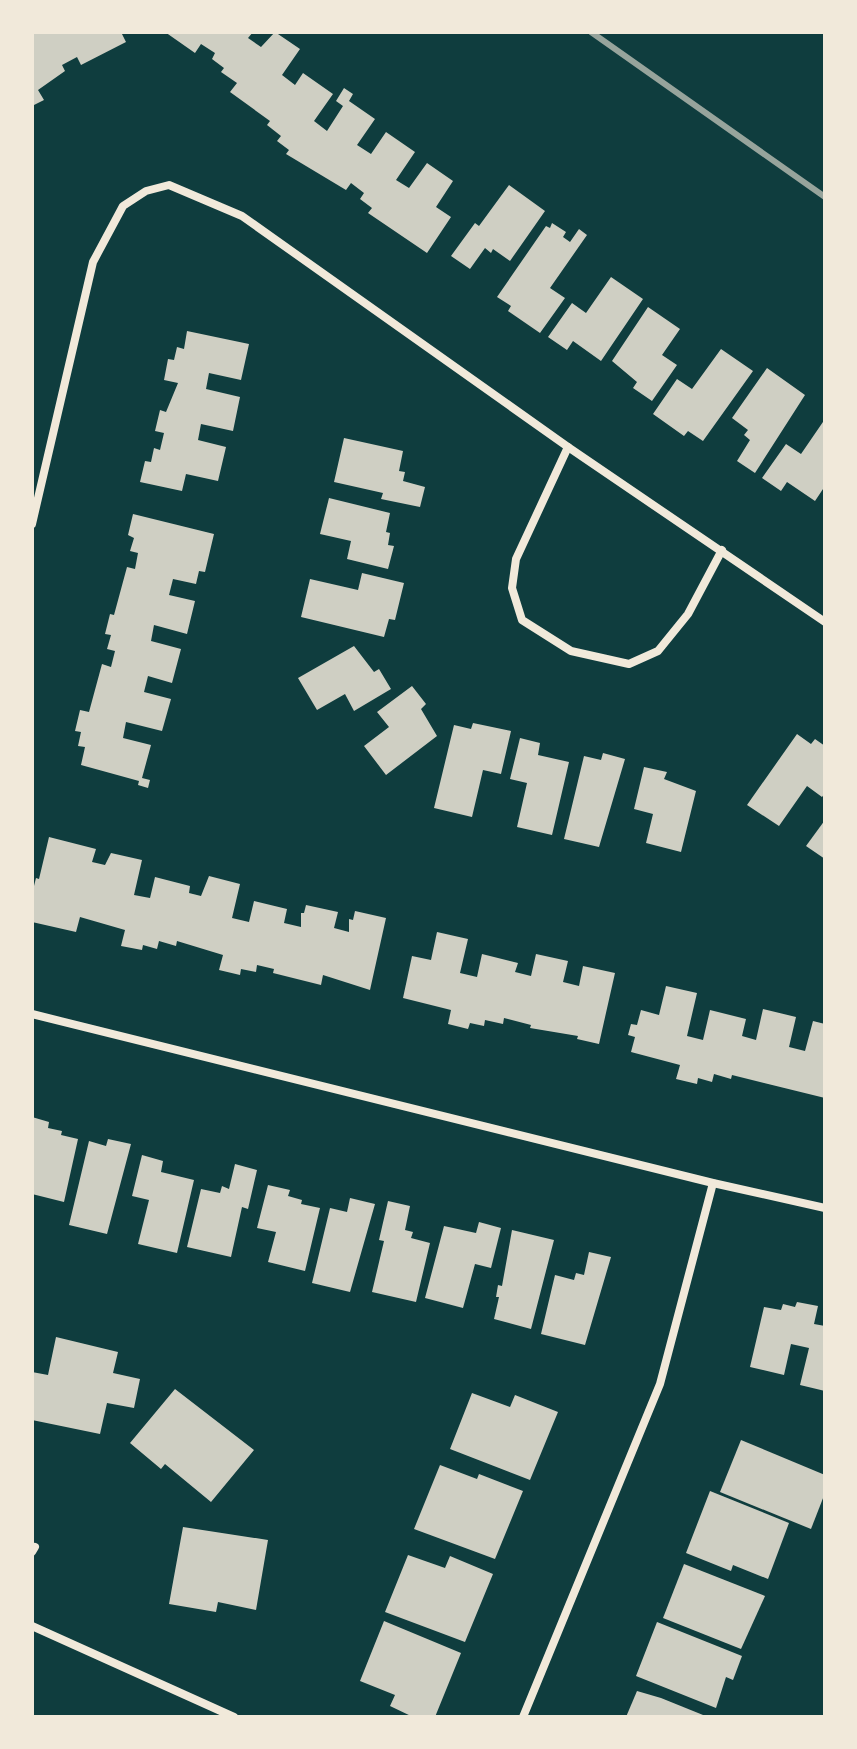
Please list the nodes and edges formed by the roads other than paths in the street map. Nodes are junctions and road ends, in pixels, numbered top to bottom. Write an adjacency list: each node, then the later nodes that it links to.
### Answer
1 (568, 447): 2 (street); 3 (street); 3 (street)
2 (32, 524)
3 (722, 550): 4 (street)
4 (825, 622)
5 (32, 1014): 6 (street)
6 (713, 1183): 7 (street); 10 (street)
7 (825, 1208)
8 (32, 1626): 9 (street)
9 (234, 1717)
10 (523, 1717)

